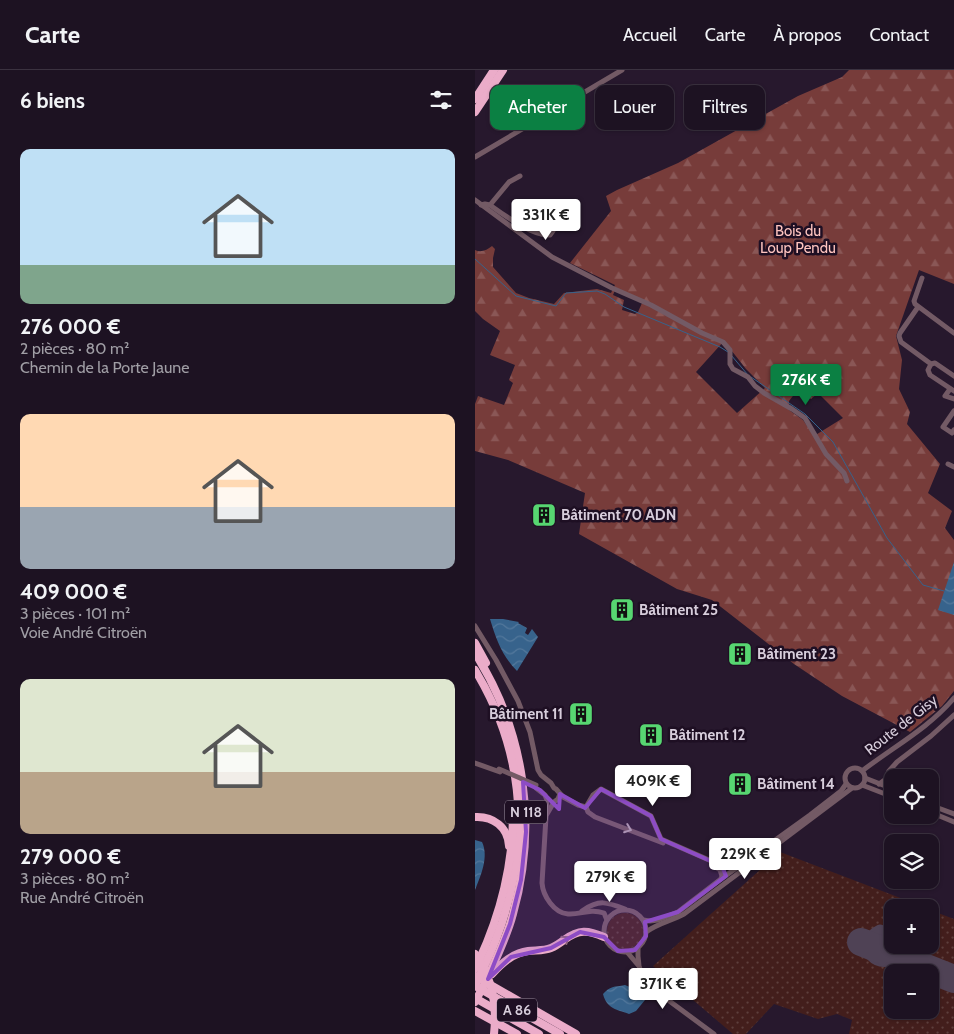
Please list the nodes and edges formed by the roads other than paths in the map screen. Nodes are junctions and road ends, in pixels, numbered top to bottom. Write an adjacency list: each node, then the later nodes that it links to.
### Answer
1 (494, 70): 4 (highway)
2 (503, 70): 5 (highway)
3 (622, 70): 6 (street)
4 (475, 99)
5 (475, 112)
6 (475, 159)
7 (520, 176): 10 (street)
8 (475, 200): 9 (street)
9 (481, 205): 10 (street); 23 (street)
10 (489, 205): 11 (street)
11 (553, 226)
12 (922, 278): 13 (street)
13 (918, 308): 14 (street); 15 (street)
14 (954, 332)
15 (931, 364): 16 (street); 17 (street)
16 (954, 376)
17 (952, 390): 18 (street)
18 (954, 400): 19 (street)
19 (954, 411): 20 (street)
20 (954, 430)
21 (948, 464): 22 (street)
22 (954, 467)
23 (847, 481)
24 (475, 626): 41 (street)
25 (475, 643): 29 (highway)
26 (475, 653): 29 (highway, N 118)
27 (477, 673): 54 (highway); 66 (highway, N 118)
28 (954, 698): 34 (street, Route de Gisy)
29 (505, 711): 66 (highway, N 118)
30 (954, 715): 37 (street)
31 (475, 759): 33 (street)
32 (475, 763): 33 (street)
33 (499, 771): 41 (street, bridge)
34 (863, 771): 35 (street); 36 (street)
35 (865, 778): 37 (street); 38 (street)
36 (846, 784): 40 (street); 53 (street)
37 (879, 784): 39 (street)
38 (862, 785): 40 (street); 43 (street)
39 (884, 786)
40 (852, 788): 55 (street)
41 (548, 792): 42 (street); 44 (street); 48 (street)
42 (559, 794): 44 (street); 45 (street)
43 (884, 794)
44 (554, 802): 48 (street)
45 (586, 807): 52 (street); 55 (street, one-way to 55)
46 (939, 808): 47 (street)
47 (954, 814)
48 (546, 816): 57 (street)
49 (939, 816): 51 (street)
50 (475, 817): 54 (highway)
51 (954, 822)
52 (722, 866): 53 (street); 55 (street)
53 (736, 868): 55 (street)
54 (508, 870): 66 (highway)
55 (724, 879): 59 (street); 60 (street)
56 (626, 910): 57 (street); 58 (street); 59 (street)
57 (579, 912): 58 (street)
58 (607, 920): 61 (street)
59 (643, 920): 60 (street)
60 (646, 932): 62 (street)
61 (604, 937): 63 (street); 66 (highway, one-way to 61)
62 (638, 948): 63 (street); 65 (street)
63 (627, 952): 65 (street)
64 (475, 954): 71 (highway, bridge)
65 (639, 966): 76 (street)
66 (483, 973): 68 (highway, N 118, bridge); 69 (highway, N 118, bridge)
67 (475, 976): 75 (highway)
68 (475, 985): 74 (highway, A 86)
69 (475, 1000): 73 (highway, A 86)
70 (475, 1011): 72 (highway)
71 (494, 1034)
72 (516, 1034)
73 (539, 1034)
74 (560, 1034)
75 (576, 1034)
76 (714, 1034)

